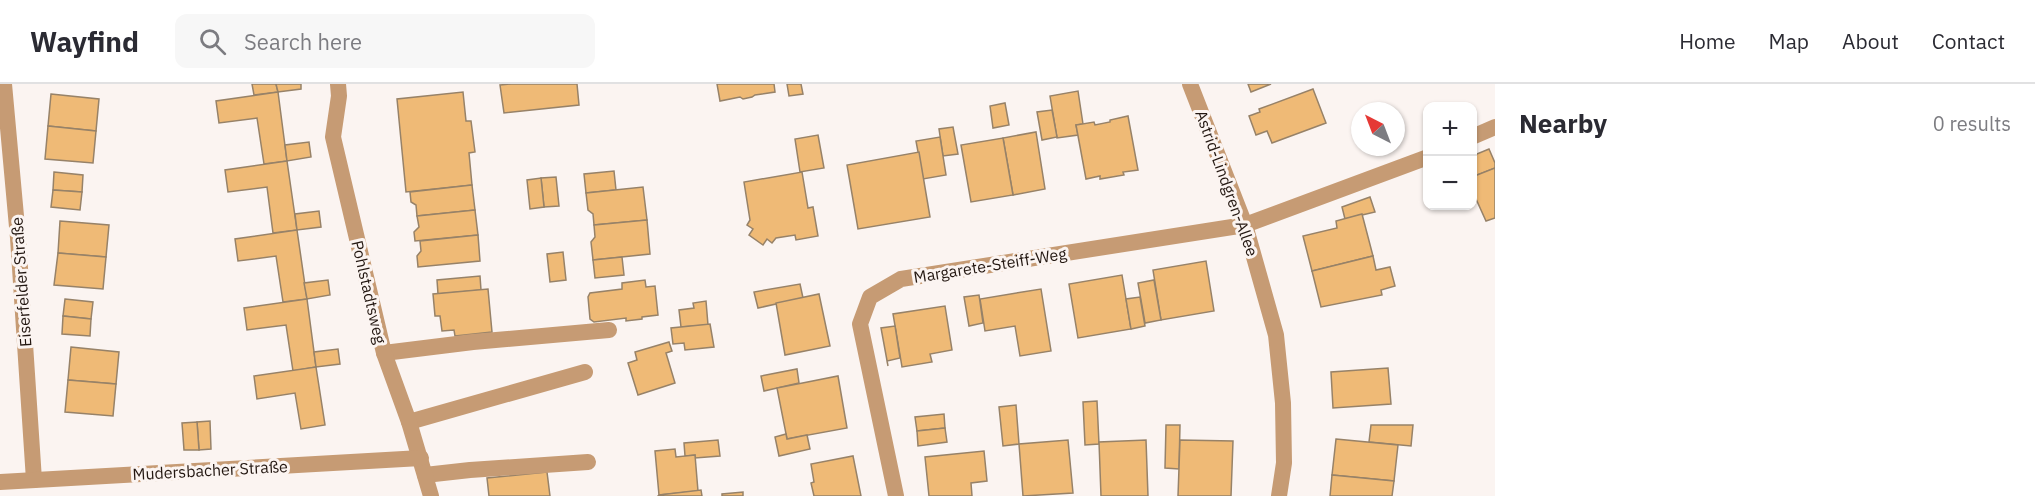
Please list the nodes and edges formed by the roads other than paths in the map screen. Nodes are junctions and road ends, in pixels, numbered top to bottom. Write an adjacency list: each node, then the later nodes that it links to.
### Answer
1 (4, 84): 15 (street, Eiserfelder Straße)
2 (338, 84): 9 (street, Pohlstadtsweg)
3 (1190, 84): 7 (street, Astrid-Lindgren-Allee)
4 (1495, 128): 5 (street)
5 (1477, 135)
6 (1423, 159): 7 (street, Margarete-Steiff-Weg)
7 (1245, 225): 18 (street, Margarete-Steiff-Weg); 19 (street, Astrid-Lindgren-Allee)
8 (609, 330): 9 (street)
9 (384, 353): 11 (street, Pohlstadtsweg)
10 (585, 372): 11 (street)
11 (410, 422): 12 (street, Pohlstadtsweg)
12 (421, 458): 14 (street, Pohlstadtsweg); 15 (street, Mudersbacher Straße)
13 (588, 462): 14 (street)
14 (426, 475): 17 (street, Pohlstadtsweg)
15 (34, 480): 16 (street, Mudersbacher Straße)
16 (0, 482)
17 (431, 496)
18 (896, 496)
19 (1279, 496)

